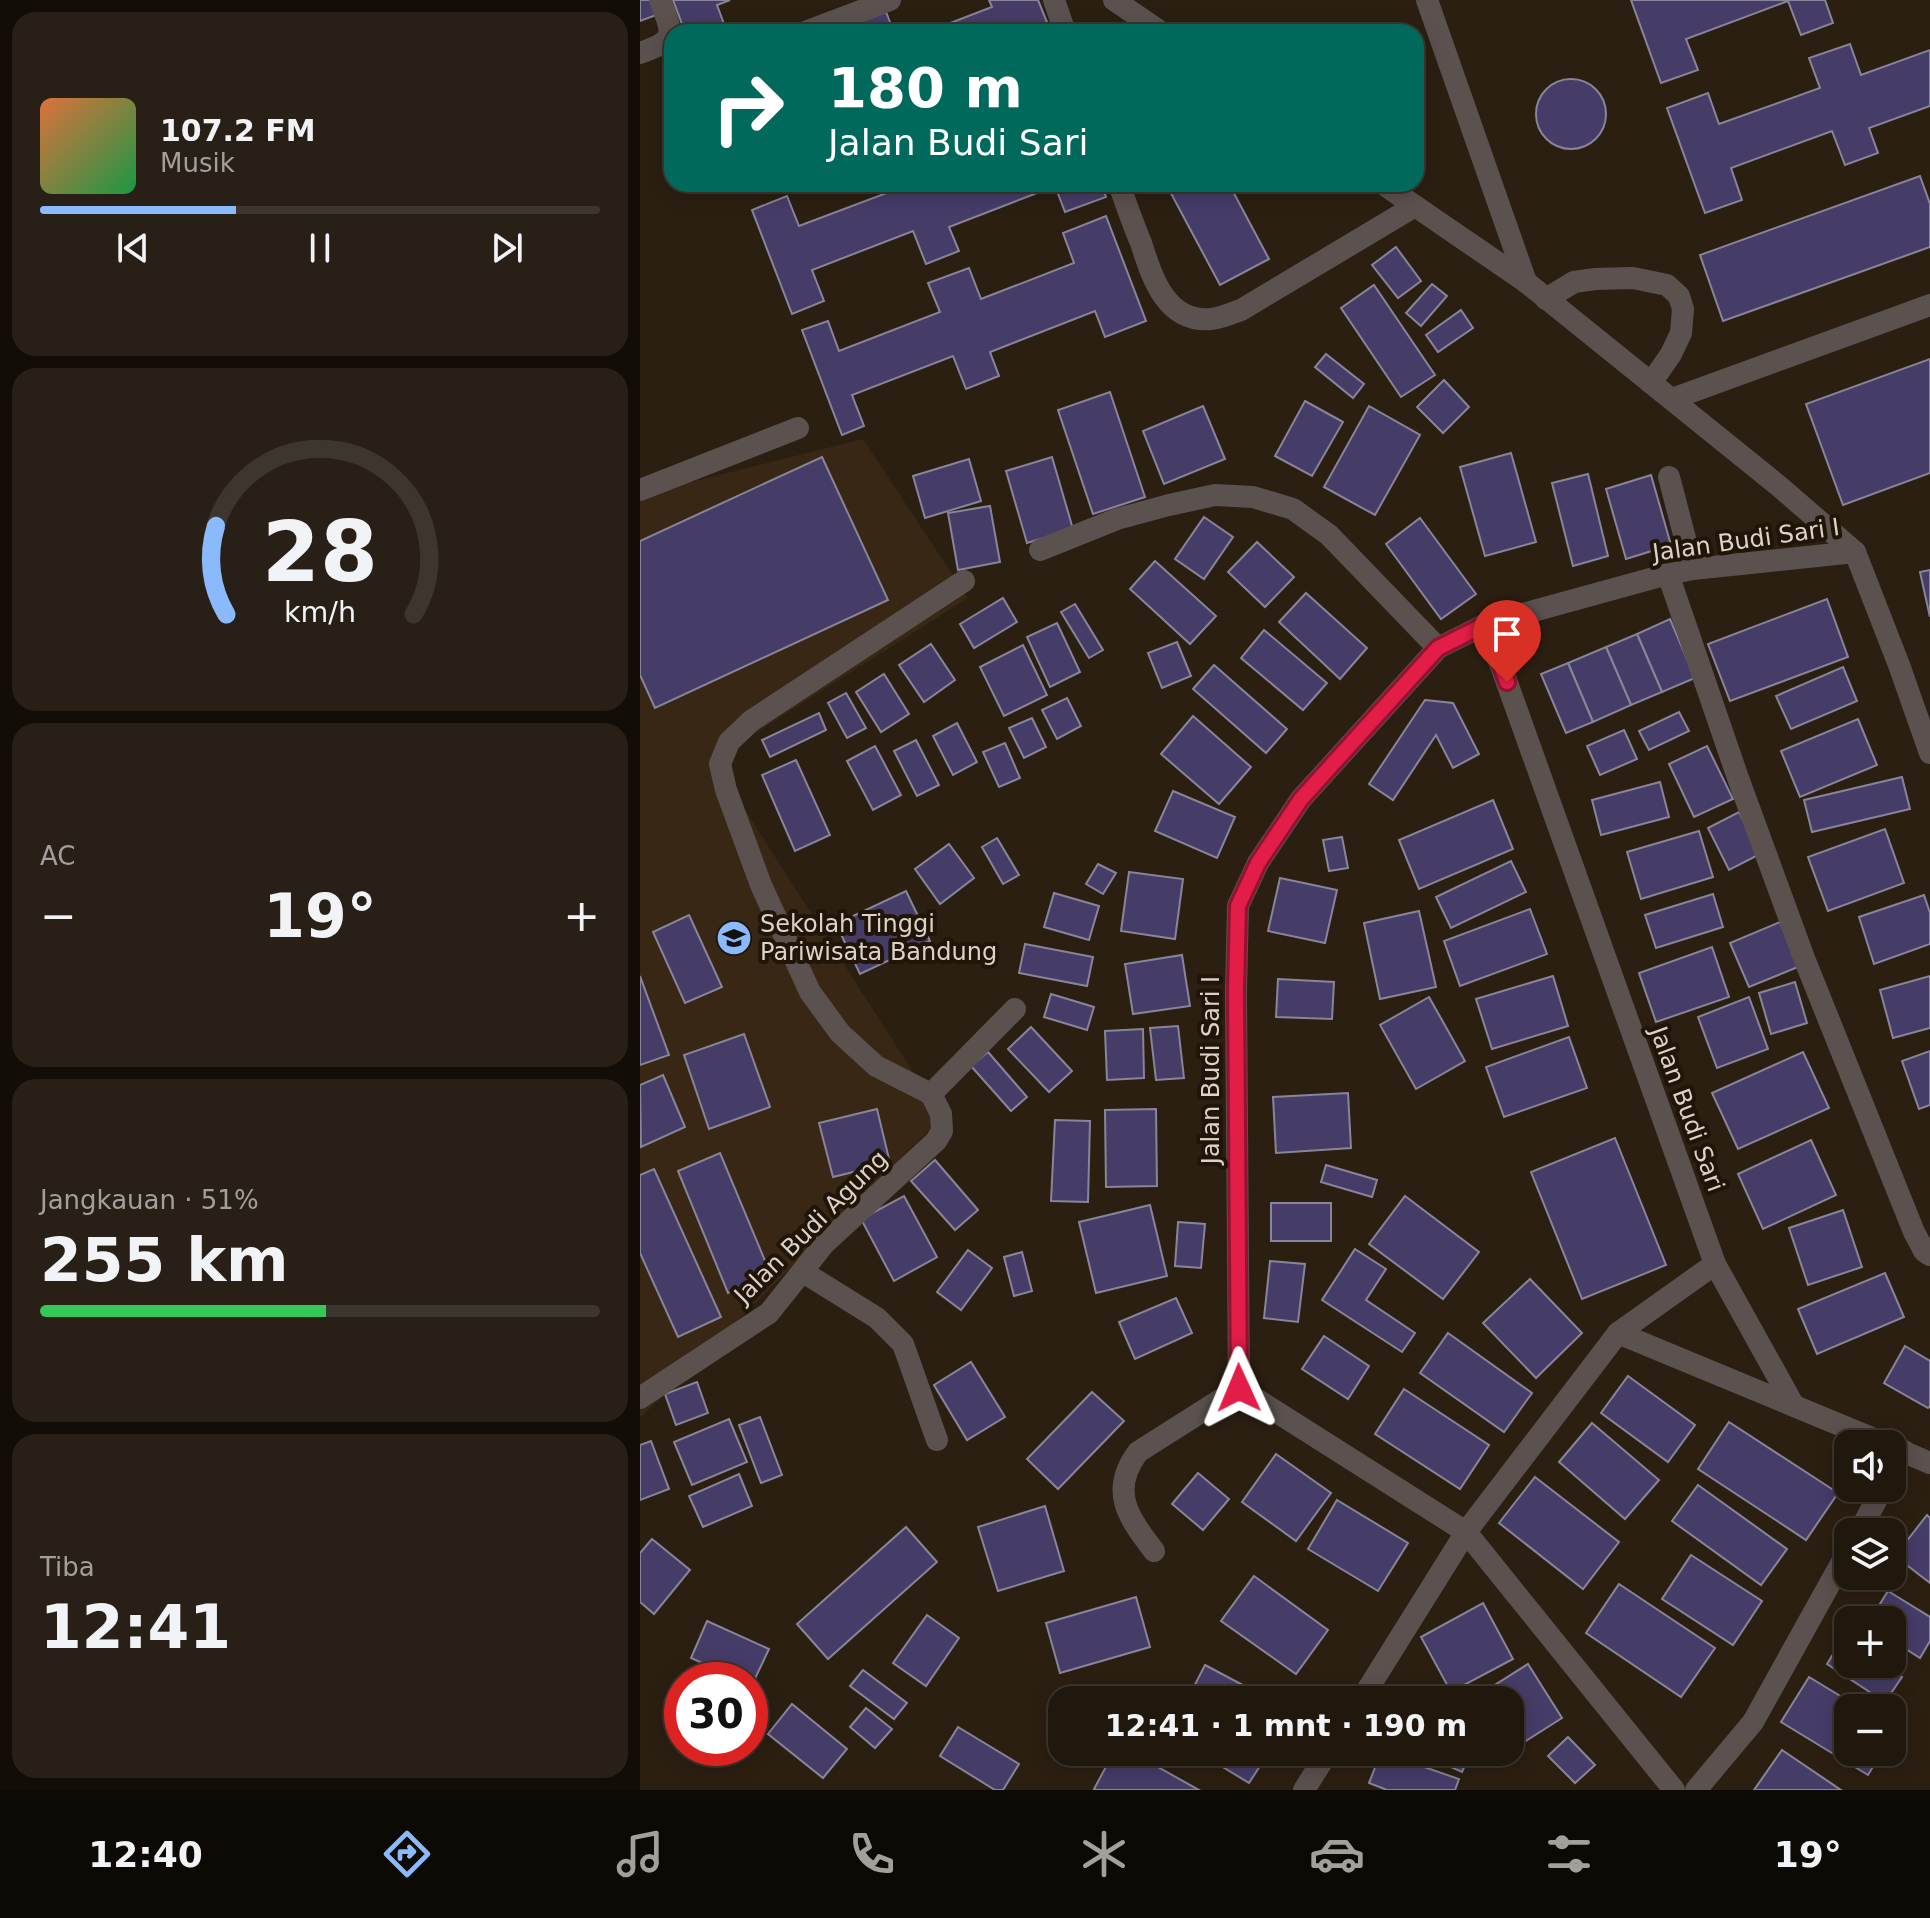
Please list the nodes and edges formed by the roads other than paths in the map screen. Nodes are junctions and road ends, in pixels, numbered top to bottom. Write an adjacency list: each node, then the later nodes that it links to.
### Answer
1 (660, 0): 6 (street)
2 (890, 0): 7 (street)
3 (1054, 0): 8 (street)
4 (1114, 0): 9 (street)
5 (1427, 0): 15 (street)
6 (668, 24)
7 (826, 24)
8 (1062, 24)
9 (1149, 24)
10 (664, 42): 11 (street)
11 (640, 53)
12 (1122, 192): 14 (street)
13 (1395, 192): 14 (street)
14 (1415, 206): 15 (street)
15 (1526, 282): 16 (street)
16 (1546, 299): 18 (street); 18 (street)
17 (1930, 305): 19 (street)
18 (1651, 383): 19 (street)
19 (1672, 399): 24 (street)
20 (798, 428): 22 (street)
21 (1669, 477): 25 (street)
22 (640, 490)
23 (1040, 550): 29 (street)
24 (1855, 552): 25 (street, Jalan Budi Sari I); 30 (street)
25 (1693, 569): 26 (street, Jalan Budi Sari I)
26 (1668, 574): 28 (street, Jalan Budi Sari I); 33 (street)
27 (964, 581): 32 (street)
28 (1486, 624): 29 (street, Jalan Budi Sari I); 34 (street, Jalan Budi Sari)
29 (1438, 648): 37 (street, Jalan Budi Sari I)
30 (1930, 753)
31 (1015, 1009): 32 (street)
32 (931, 1094): 35 (street, Jalan Budi Agung)
33 (1930, 1255)
34 (1715, 1264): 36 (street); 39 (street, Jalan Budi Sari)
35 (803, 1272): 38 (street, Jalan Budi Agung); 41 (street)
36 (1618, 1333): 39 (street); 44 (street)
37 (1239, 1388): 44 (street); 45 (street)
38 (640, 1398)
39 (1794, 1406): 40 (street)
40 (1853, 1430)
41 (937, 1440)
42 (1906, 1452): 43 (street)
43 (1930, 1463)
44 (1466, 1532): 47 (street); 50 (street)
45 (1154, 1551)
46 (1834, 1576): 51 (street)
47 (1370, 1686)
48 (1319, 1766): 49 (street)
49 (1304, 1790)
50 (1674, 1790)
51 (1696, 1790)

